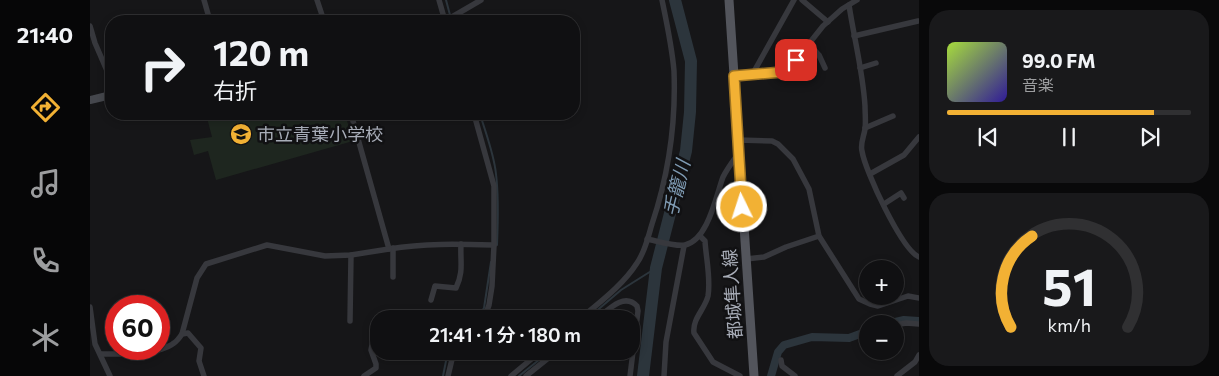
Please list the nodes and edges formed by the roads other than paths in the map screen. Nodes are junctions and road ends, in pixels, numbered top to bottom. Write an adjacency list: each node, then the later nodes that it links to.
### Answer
1 (204, 0): 11 (street)
2 (318, 0): 12 (street)
3 (439, 0): 13 (street)
4 (481, 0): 14 (street)
5 (662, 0): 40 (street)
6 (729, 0): 24 (main road, 都城隼人線)
7 (794, 0): 25 (street)
8 (802, 0): 16 (street)
9 (857, 0): 10 (street)
10 (849, 5): 16 (street); 18 (street)
11 (208, 15)
12 (322, 15)
13 (443, 15)
14 (455, 15)
15 (918, 21): 18 (street)
16 (828, 22): 19 (street)
17 (90, 26): 21 (street)
18 (854, 36): 23 (street)
19 (809, 44): 22 (street); 25 (street)
20 (876, 63): 23 (street)
21 (105, 66)
22 (824, 68)
23 (860, 68): 31 (street)
24 (734, 76): 25 (street); 33 (main road, 都城隼人線)
25 (752, 76)
26 (105, 96): 27 (street)
27 (90, 100)
28 (893, 116): 31 (street)
29 (353, 120): 44 (street)
30 (476, 120): 42 (street)
31 (865, 128): 35 (street)
32 (919, 136): 35 (street)
33 (738, 140): 34 (main road, 都城隼人線); 39 (street)
34 (738, 154): 38 (street); 47 (main road, 都城隼人線)
35 (870, 174): 37 (street)
36 (904, 198): 37 (street)
37 (884, 204): 46 (street)
38 (700, 236): 43 (street); 77 (street)
39 (818, 236): 47 (street); 49 (street)
40 (647, 239): 43 (street); 53 (street)
41 (461, 244): 42 (street); 44 (street); 50 (street)
42 (494, 246): 52 (street)
43 (684, 246): 76 (street)
44 (391, 249): 45 (street); 48 (street)
45 (351, 254): 56 (street); 59 (street)
46 (919, 257)
47 (746, 259): 78 (main road, 都城隼人線)
48 (393, 278)
49 (919, 298)
50 (431, 300)
51 (90, 307): 60 (street)
52 (487, 310)
53 (590, 310)
54 (609, 310): 55 (street)
55 (638, 310)
56 (350, 320)
57 (904, 323): 58 (street)
58 (919, 324)
59 (182, 334): 61 (street); 70 (street)
60 (93, 346): 61 (street)
61 (101, 354): 69 (street)
62 (919, 355): 80 (street)
63 (375, 360): 71 (street)
64 (452, 360): 72 (street)
65 (530, 360): 73 (street)
66 (546, 360): 74 (street)
67 (632, 360): 75 (street)
68 (781, 360): 79 (street)
69 (110, 376)
70 (204, 376)
71 (364, 376)
72 (448, 376)
73 (511, 376)
74 (526, 376)
75 (630, 376)
76 (664, 376)
77 (740, 376)
78 (754, 376)
79 (795, 376)
80 (898, 376)

